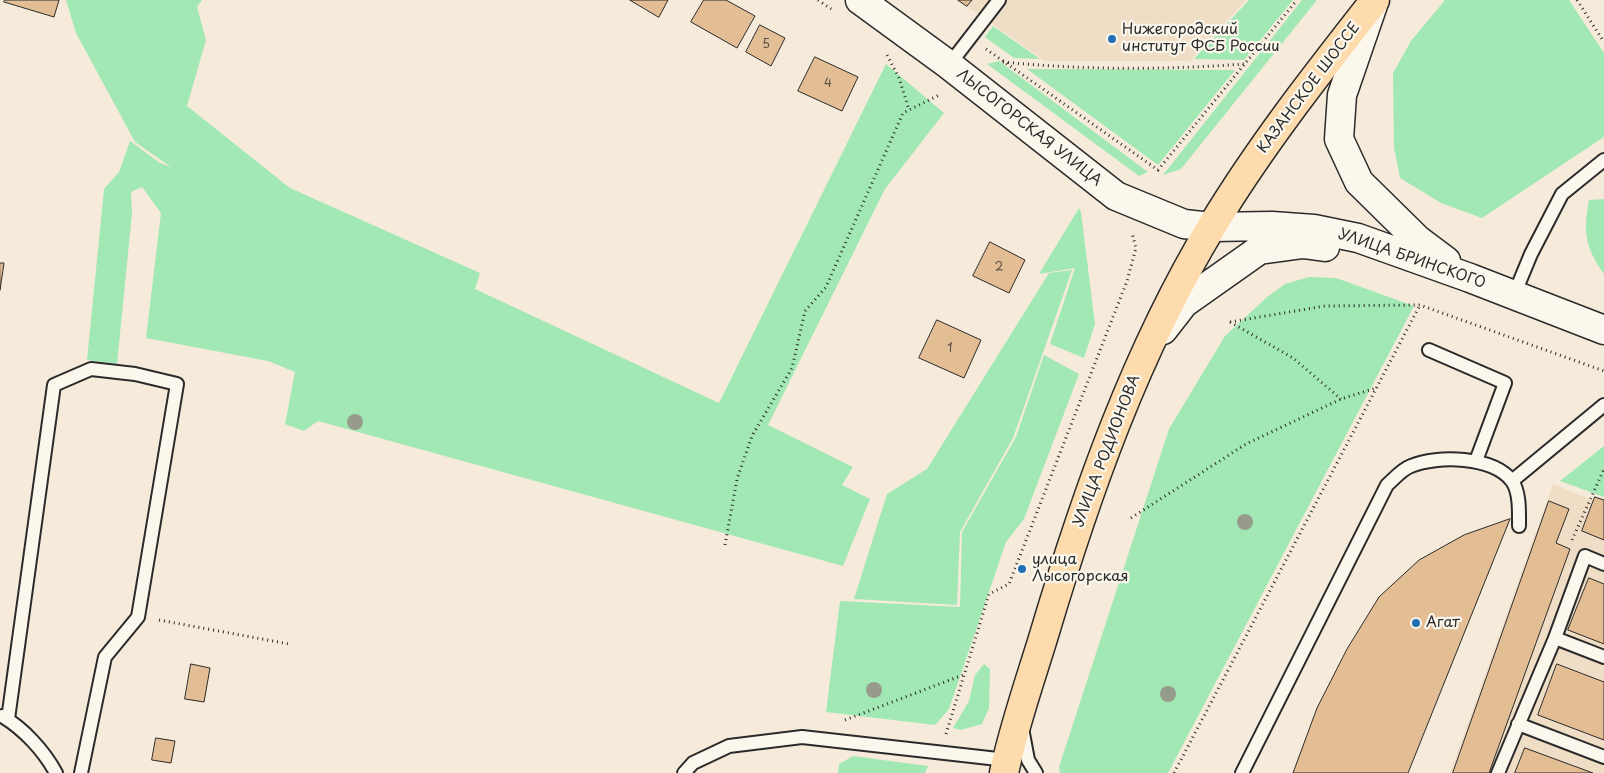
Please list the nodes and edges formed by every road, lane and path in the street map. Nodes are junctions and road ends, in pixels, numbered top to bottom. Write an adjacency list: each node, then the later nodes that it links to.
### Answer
1 (860, 0): 11 (main road, ЛЫСОГОРСКАЯ УЛИЦА)
2 (999, 0): 6 (lane)
3 (1297, 0): 10 (path)
4 (1374, 0): 15 (main road, КАЗАНСКОЕ ШОССЕ); 16 (main road)
5 (1576, 0): 7 (path)
6 (970, 36): 9 (path); 11 (lane)
7 (1604, 42)
8 (884, 48): 12 (path)
9 (1002, 62): 10 (path); 10 (path)
10 (1244, 64)
11 (956, 70): 12 (path); 15 (main road, ЛЫСОГОРСКАЯ УЛИЦА)
12 (908, 110): 31 (path)
13 (1604, 160): 17 (lane)
14 (1130, 226): 38 (path)
15 (1212, 227): 16 (main road, УЛИЦА БРИНСКОГО); 21 (main road, УЛИЦА РОДИОНОВА)
16 (1470, 278): 17 (main road, УЛИЦА БРИНСКОГО); 21 (main road)
17 (1514, 295): 19 (main road, УЛИЦА БРИНСКОГО)
18 (1420, 305): 22 (path); 23 (path); 24 (path)
19 (1604, 330)
20 (1428, 350): 26 (lane)
21 (1144, 356): 40 (main road, УЛИЦА РОДИОНОВА)
22 (1604, 371)
23 (1377, 388): 24 (path); 50 (path)
24 (1341, 399): 29 (path)
25 (1604, 405): 28 (lane)
26 (1476, 461): 28 (lane); 51 (lane)
27 (1604, 469): 32 (path)
28 (1512, 481): 30 (lane)
29 (1131, 518)
30 (1520, 526)
31 (725, 545)
32 (1585, 556): 33 (lane); 35 (lane)
33 (1604, 564)
34 (138, 617): 36 (path); 39 (lane); 47 (lane)
35 (1555, 638): 37 (lane); 41 (lane)
36 (288, 644)
37 (1604, 658)
38 (964, 675): 42 (path); 43 (path)
39 (4, 717): 46 (lane)
40 (1020, 717): 45 (main road, УЛИЦА РОДИОНОВА); 49 (lane)
41 (1518, 724): 44 (lane); 52 (lane)
42 (817, 739): 43 (lane); 48 (lane)
43 (940, 753): 45 (lane)
44 (1604, 757)
45 (1006, 767)
46 (56, 773)
47 (81, 773)
48 (684, 773)
49 (1036, 773)
50 (1174, 773)
51 (1242, 773)
52 (1498, 773)

